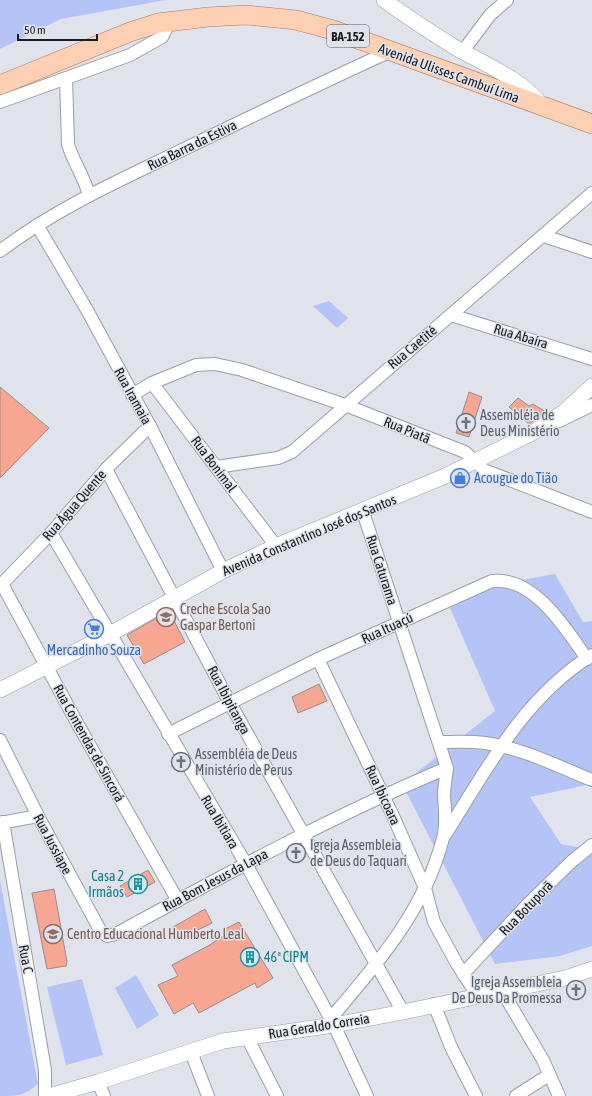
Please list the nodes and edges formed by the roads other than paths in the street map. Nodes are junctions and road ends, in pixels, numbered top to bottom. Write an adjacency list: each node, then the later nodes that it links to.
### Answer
1 (384, 0): 5 (street)
2 (507, 0): 5 (street)
3 (170, 21): 4 (main road, Avenida Ulisses Cambuí Lima / BA-152); 6 (street); 7 (main road, Avenida Ulisses Cambuí Lima / BA-152)
4 (391, 51): 9 (main road, Avenida Ulisses Cambuí Lima / BA-152); 12 (street, Rua Barra da Estiva)
5 (463, 51): 9 (street)
6 (66, 78): 8 (street); 12 (street)
7 (0, 85)
8 (0, 102)
9 (544, 108): 10 (main road, Avenida Ulisses Cambuí Lima / BA-152)
10 (589, 124)
11 (592, 193): 14 (street, Rua Caetité)
12 (89, 195): 13 (street, Rua Barra da Estiva)
13 (37, 225): 15 (street, Rua Barra da Estiva); 20 (street, Rua Iramaia)
14 (544, 236): 16 (street); 17 (street, Rua Caetité)
15 (0, 251)
16 (592, 252)
17 (450, 315): 18 (street, Rua Abaíra); 22 (street, Rua Caetité)
18 (592, 359)
19 (152, 383): 20 (street, Rua Piatã); 22 (street, Rua Piatã); 25 (street, Rua Bonimal)
20 (132, 394): 23 (street, Rua Iramaia)
21 (590, 395): 24 (street, Avenida Constantino José dos Santos)
22 (345, 405): 24 (street, Rua Piatã); 25 (street, Rua Caetité)
23 (150, 426): 26 (street, Rua Água Quente); 31 (street, Rua Iramaia)
24 (474, 463): 27 (street, Avenida Constantino José dos Santos); 28 (street, Rua Piatã)
25 (216, 467): 30 (street, Rua Bonimal)
26 (106, 469): 29 (street, Rua Água Quente); 33 (street, Rua Ibipitanga)
27 (363, 512): 30 (street, Avenida Constantino José dos Santos); 34 (street, Rua Caturama)
28 (592, 512)
29 (51, 533): 32 (street, Rua Água Quente); 35 (street, Rua Ibitiara)
30 (276, 546): 31 (street, Avenida Constantino José dos Santos)
31 (223, 571): 33 (street, Avenida Constantino José dos Santos)
32 (1, 585): 38 (street, Rua Contendas de Sincorá)
33 (174, 598): 35 (street, Avenida Constantino José dos Santos); 40 (street, Rua Ibipitanga)
34 (400, 622): 36 (street, Rua Ituaçú); 37 (street, Rua Ituaçú); 43 (street, Rua Caturama)
35 (110, 634): 38 (street, Avenida Constantino José dos Santos); 41 (street, Rua Ibitiara)
36 (589, 657): 44 (street)
37 (318, 659): 40 (street, Rua Ituaçú); 47 (street, Rua Ibicoara)
38 (46, 665): 39 (street, Avenida Constantino José dos Santos); 55 (street, Rua Contendas de Sincorá)
39 (0, 690)
40 (230, 703): 41 (street, Rua Ituaçú); 50 (street, Rua Ibipitanga)
41 (168, 734): 53 (street, Rua Ibitiara)
42 (0, 740): 48 (street, Rua Jussiape)
43 (439, 742): 44 (street); 45 (street, Rua Caturama)
44 (501, 746): 46 (street); 51 (street)
45 (447, 768): 47 (street, Rua Bom Jesus da Lapa); 51 (street)
46 (592, 780)
47 (383, 794): 50 (street, Rua Bom Jesus da Lapa); 54 (street, Rua Ibicoara)
48 (38, 816): 49 (street); 56 (street, Rua Jussiape)
49 (2, 822): 69 (street, Rua C)
50 (303, 834): 53 (street, Rua Bom Jesus da Lapa); 57 (street, Rua Ibipitanga)
51 (443, 838): 54 (street)
52 (592, 845): 59 (street, Rua Botuporã)
53 (246, 864): 55 (street, Rua Bom Jesus da Lapa); 64 (street, Rua Ibitiara)
54 (425, 888): 57 (street); 59 (street, Rua Ibicoara)
55 (178, 900): 56 (street, Rua Bom Jesus da Lapa)
56 (116, 934)
57 (377, 965): 63 (street, Rua Ibipitanga); 64 (street)
58 (592, 970): 60 (street, Rua Geraldo Correia)
59 (463, 974): 61 (street, Rua Ibicoara)
60 (502, 991): 61 (street, Rua Geraldo Correia); 67 (street)
61 (477, 995): 62 (street, Rua Geraldo Correia)
62 (434, 1004): 63 (street, Rua Geraldo Correia); 74 (street)
63 (403, 1012): 64 (street, Rua Geraldo Correia)
64 (333, 1022): 65 (street, Rua Geraldo Correia); 73 (street, Rua Ibitiara)
65 (246, 1037): 66 (street, Rua Geraldo Correia); 72 (street)
66 (191, 1052): 68 (street, Rua Geraldo Correia); 71 (street)
67 (549, 1075): 75 (street); 76 (street)
68 (101, 1089): 70 (street, Rua Geraldo Correia)
69 (45, 1096)
70 (49, 1096)
71 (208, 1096)
72 (277, 1096)
73 (367, 1096)
74 (476, 1096)
75 (516, 1096)
76 (559, 1096)

